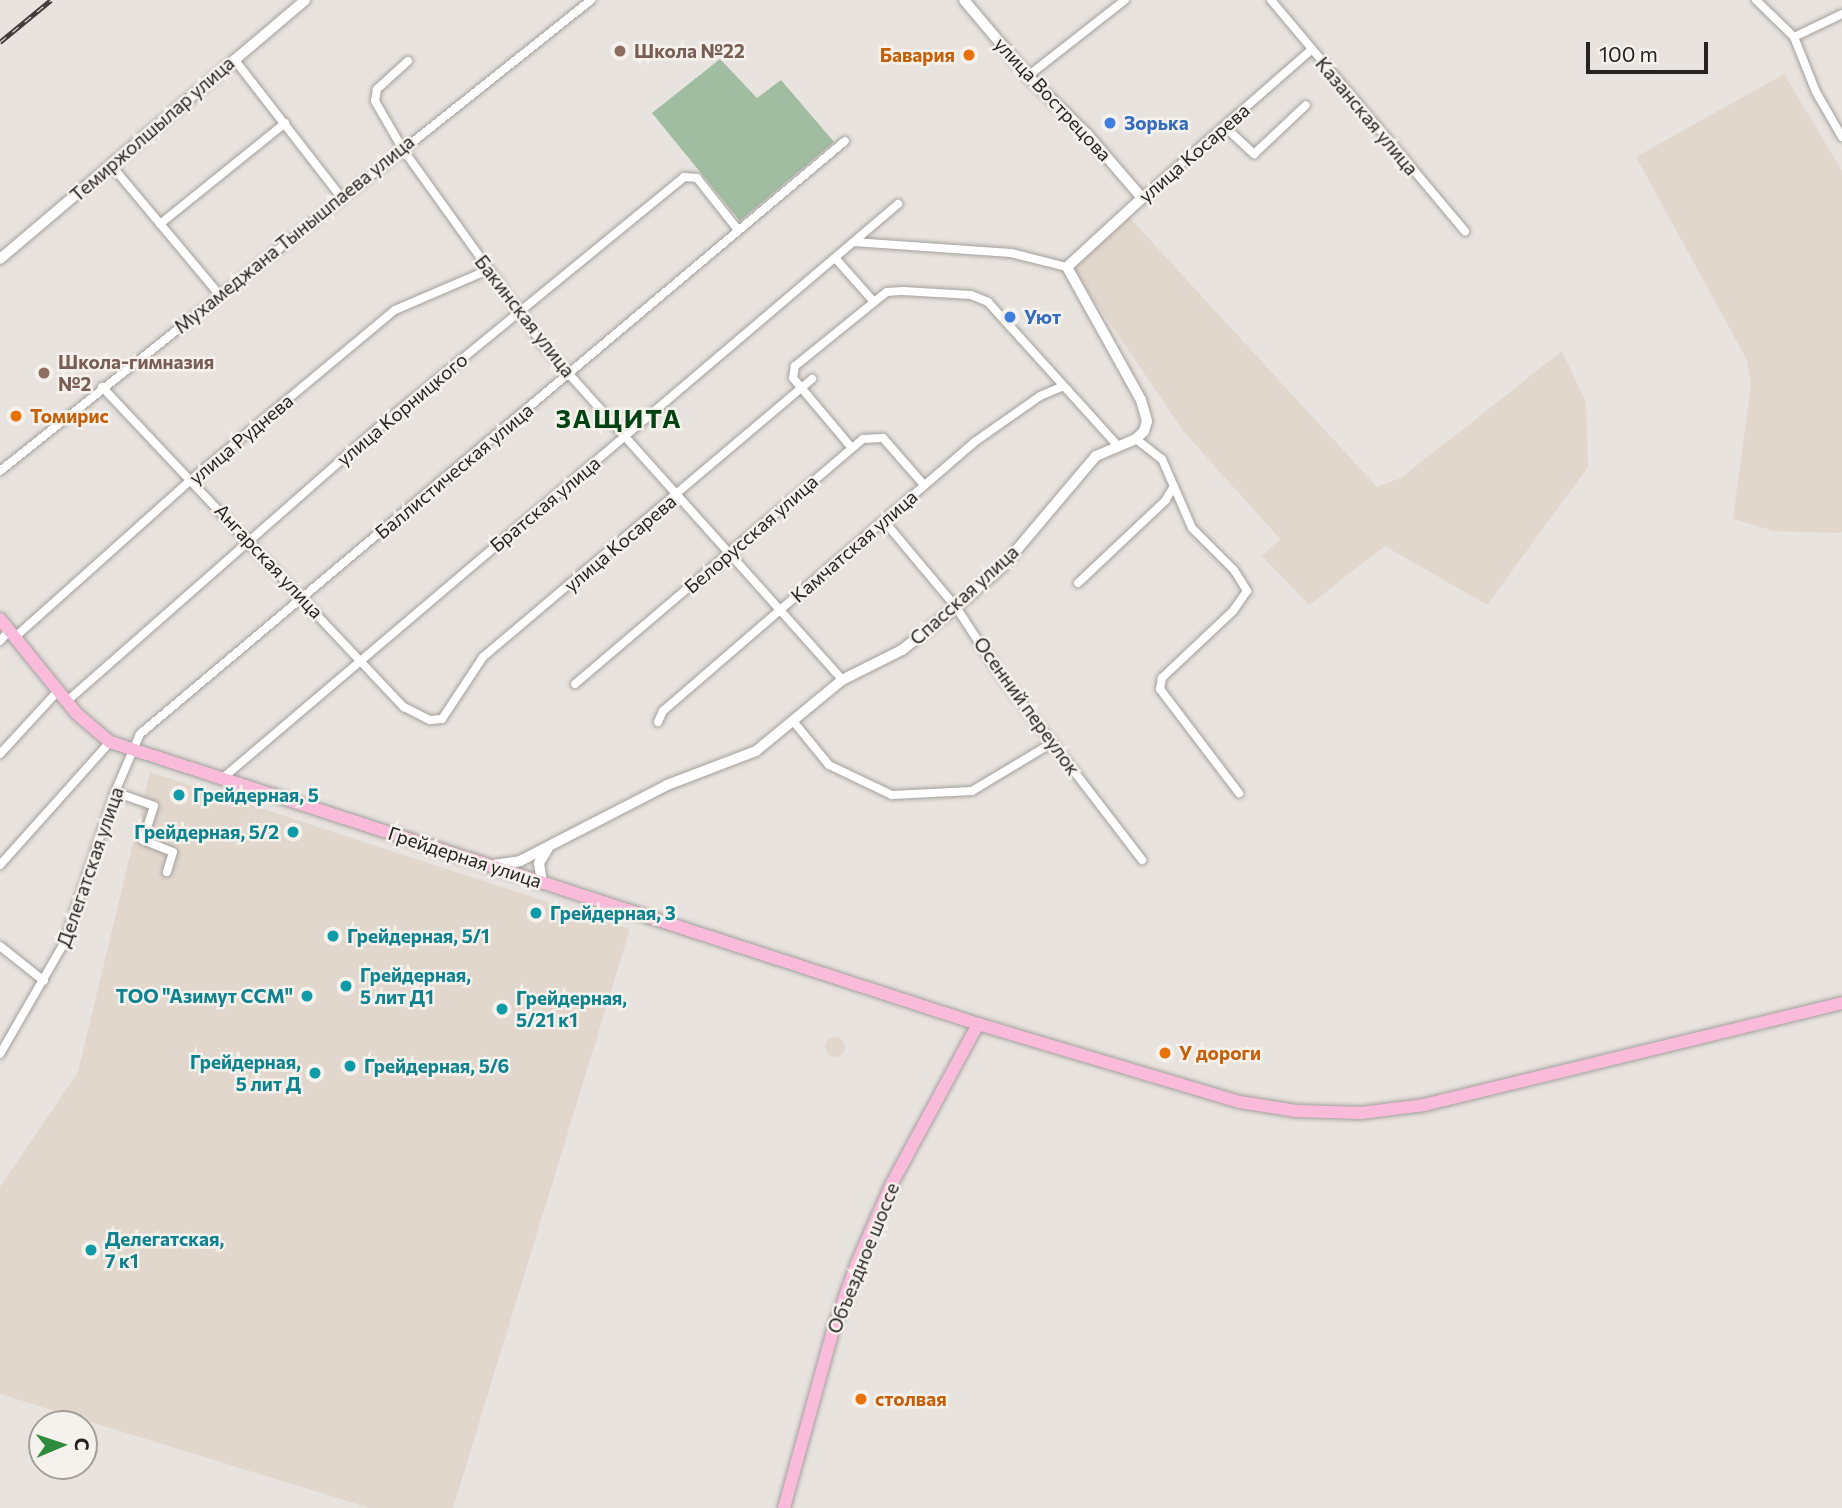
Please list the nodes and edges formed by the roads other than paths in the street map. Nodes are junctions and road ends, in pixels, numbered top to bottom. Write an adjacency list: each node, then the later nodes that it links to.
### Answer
1 (305, 0): 10 (street, Темиржолшылар улица)
2 (591, 0): 18 (street, Мухамеджана Тынышпаева улица)
3 (964, 0): 12 (street, улица Вострецова)
4 (1125, 0): 12 (street)
5 (1756, 0): 8 (street)
6 (1272, 1): 9 (street, Казанская улица)
7 (1842, 14): 8 (street)
8 (1794, 37): 16 (street)
9 (1311, 50): 15 (street, улица Косарева); 25 (street, Казанская улица)
10 (234, 59): 14 (street); 19 (street, Темиржолшылар улица)
11 (408, 61): 18 (street, Бакинская улица)
12 (1028, 76): 21 (street, улица Вострецова)
13 (1306, 105): 15 (street)
14 (285, 123): 20 (street); 23 (street)
15 (1226, 127): 21 (street, улица Косарева)
16 (1842, 137)
17 (845, 141): 24 (street, Баллистическая улица)
18 (402, 148): 20 (street, Мухамеджана Тынышпаева улица); 30 (street, Бакинская улица)
19 (111, 165): 23 (street); 27 (street, Темиржолшылар улица)
20 (341, 197): 31 (street, Мухамеджана Тынышпаева улица)
21 (1142, 198): 29 (street, улица Косарева)
22 (898, 204): 26 (street, Братская улица)
23 (160, 224): 31 (street)
24 (738, 230): 33 (street, улица Корницкого); 34 (street, Баллистическая улица)
25 (1465, 231)
26 (854, 242): 28 (street, Братская улица); 29 (street)
27 (0, 259)
28 (836, 259): 32 (street); 39 (street, Братская улица)
29 (1067, 268): 40 (street)
30 (488, 270): 33 (street, Бакинская улица); 44 (street, улица Руднева)
31 (219, 294): 37 (street, Мухамеджана Тынышпаева улица)
32 (874, 302): 36 (street); 38 (street)
33 (520, 312): 34 (street, Бакинская улица); 49 (street, улица Корницкого)
34 (569, 374): 39 (street, Бакинская улица); 52 (street, Баллистическая улица)
35 (812, 379): 38 (street, улица Косарева)
36 (1063, 386): 41 (street); 45 (street, Камчатская улица)
37 (102, 387): 43 (street, Мухамеджана Тынышпаева улица); 44 (street, Ангарская улица)
38 (802, 389): 42 (street); 47 (street, улица Косарева)
39 (625, 437): 47 (street, Бакинская улица); 57 (street, Братская улица)
40 (1136, 439): 41 (street, Спасская улица); 46 (street)
41 (1117, 446): 53 (street, Спасская улица)
42 (850, 447): 45 (street, Белорусская улица); 50 (street, Белорусская улица)
43 (0, 471)
44 (192, 479): 49 (street, Ангарская улица); 56 (street, улица Руднева)
45 (924, 485): 48 (street, Камчатская улица)
46 (1174, 486): 51 (street); 71 (street)
47 (676, 496): 50 (street, Бакинская улица); 62 (street, улица Косарева)
48 (884, 522): 53 (street, Осенний переулок); 54 (street, Камчатская улица)
49 (249, 539): 52 (street, Ангарская улица); 61 (street, улица Корницкого)
50 (728, 555): 54 (street, Бакинская улица); 59 (street, Белорусская улица)
51 (1078, 583)
52 (304, 597): 57 (street, Ангарская улица); 67 (street, Баллистическая улица)
53 (956, 607): 58 (street, Спасская улица); 66 (street, Осенний переулок)
54 (779, 610): 58 (street, Бакинская улица); 64 (street, Камчатская улица)
55 (0, 619): 56 (main road, Грейдерная улица)
56 (8, 637): 60 (main road, Грейдерная улица)
57 (360, 662): 62 (street, Ангарская улица); 69 (street, Братская улица)
58 (842, 680): 63 (street, Спасская улица)
59 (575, 684)
60 (58, 691): 61 (main road, Грейдерная улица); 68 (street)
61 (66, 702): 65 (main road, Грейдерная улица)
62 (442, 719)
63 (793, 721): 66 (street); 72 (street, Спасская улица)
64 (658, 723)
65 (110, 742): 67 (main road, Грейдерная улица); 74 (street)
66 (1052, 743): 73 (street, Осенний переулок)
67 (133, 750): 69 (main road, Грейдерная улица); 70 (street, Делегатская улица)
68 (0, 754)
69 (224, 777): 75 (main road, Грейдерная улица)
70 (115, 792): 76 (street); 79 (street, Делегатская улица)
71 (1239, 793)
72 (550, 846): 75 (street, Спасская улица); 77 (street)
73 (1142, 860)
74 (0, 864)
75 (492, 866): 77 (main road, Грейдерная улица)
76 (167, 872)
77 (542, 882): 81 (main road, Грейдерная улица)
78 (0, 946): 79 (street)
79 (44, 981): 82 (street, Делегатская улица)
80 (1842, 1003): 81 (main road, Грейдерная улица)
81 (978, 1024): 83 (main road, Объездное шоссе)
82 (0, 1054)
83 (784, 1508)

